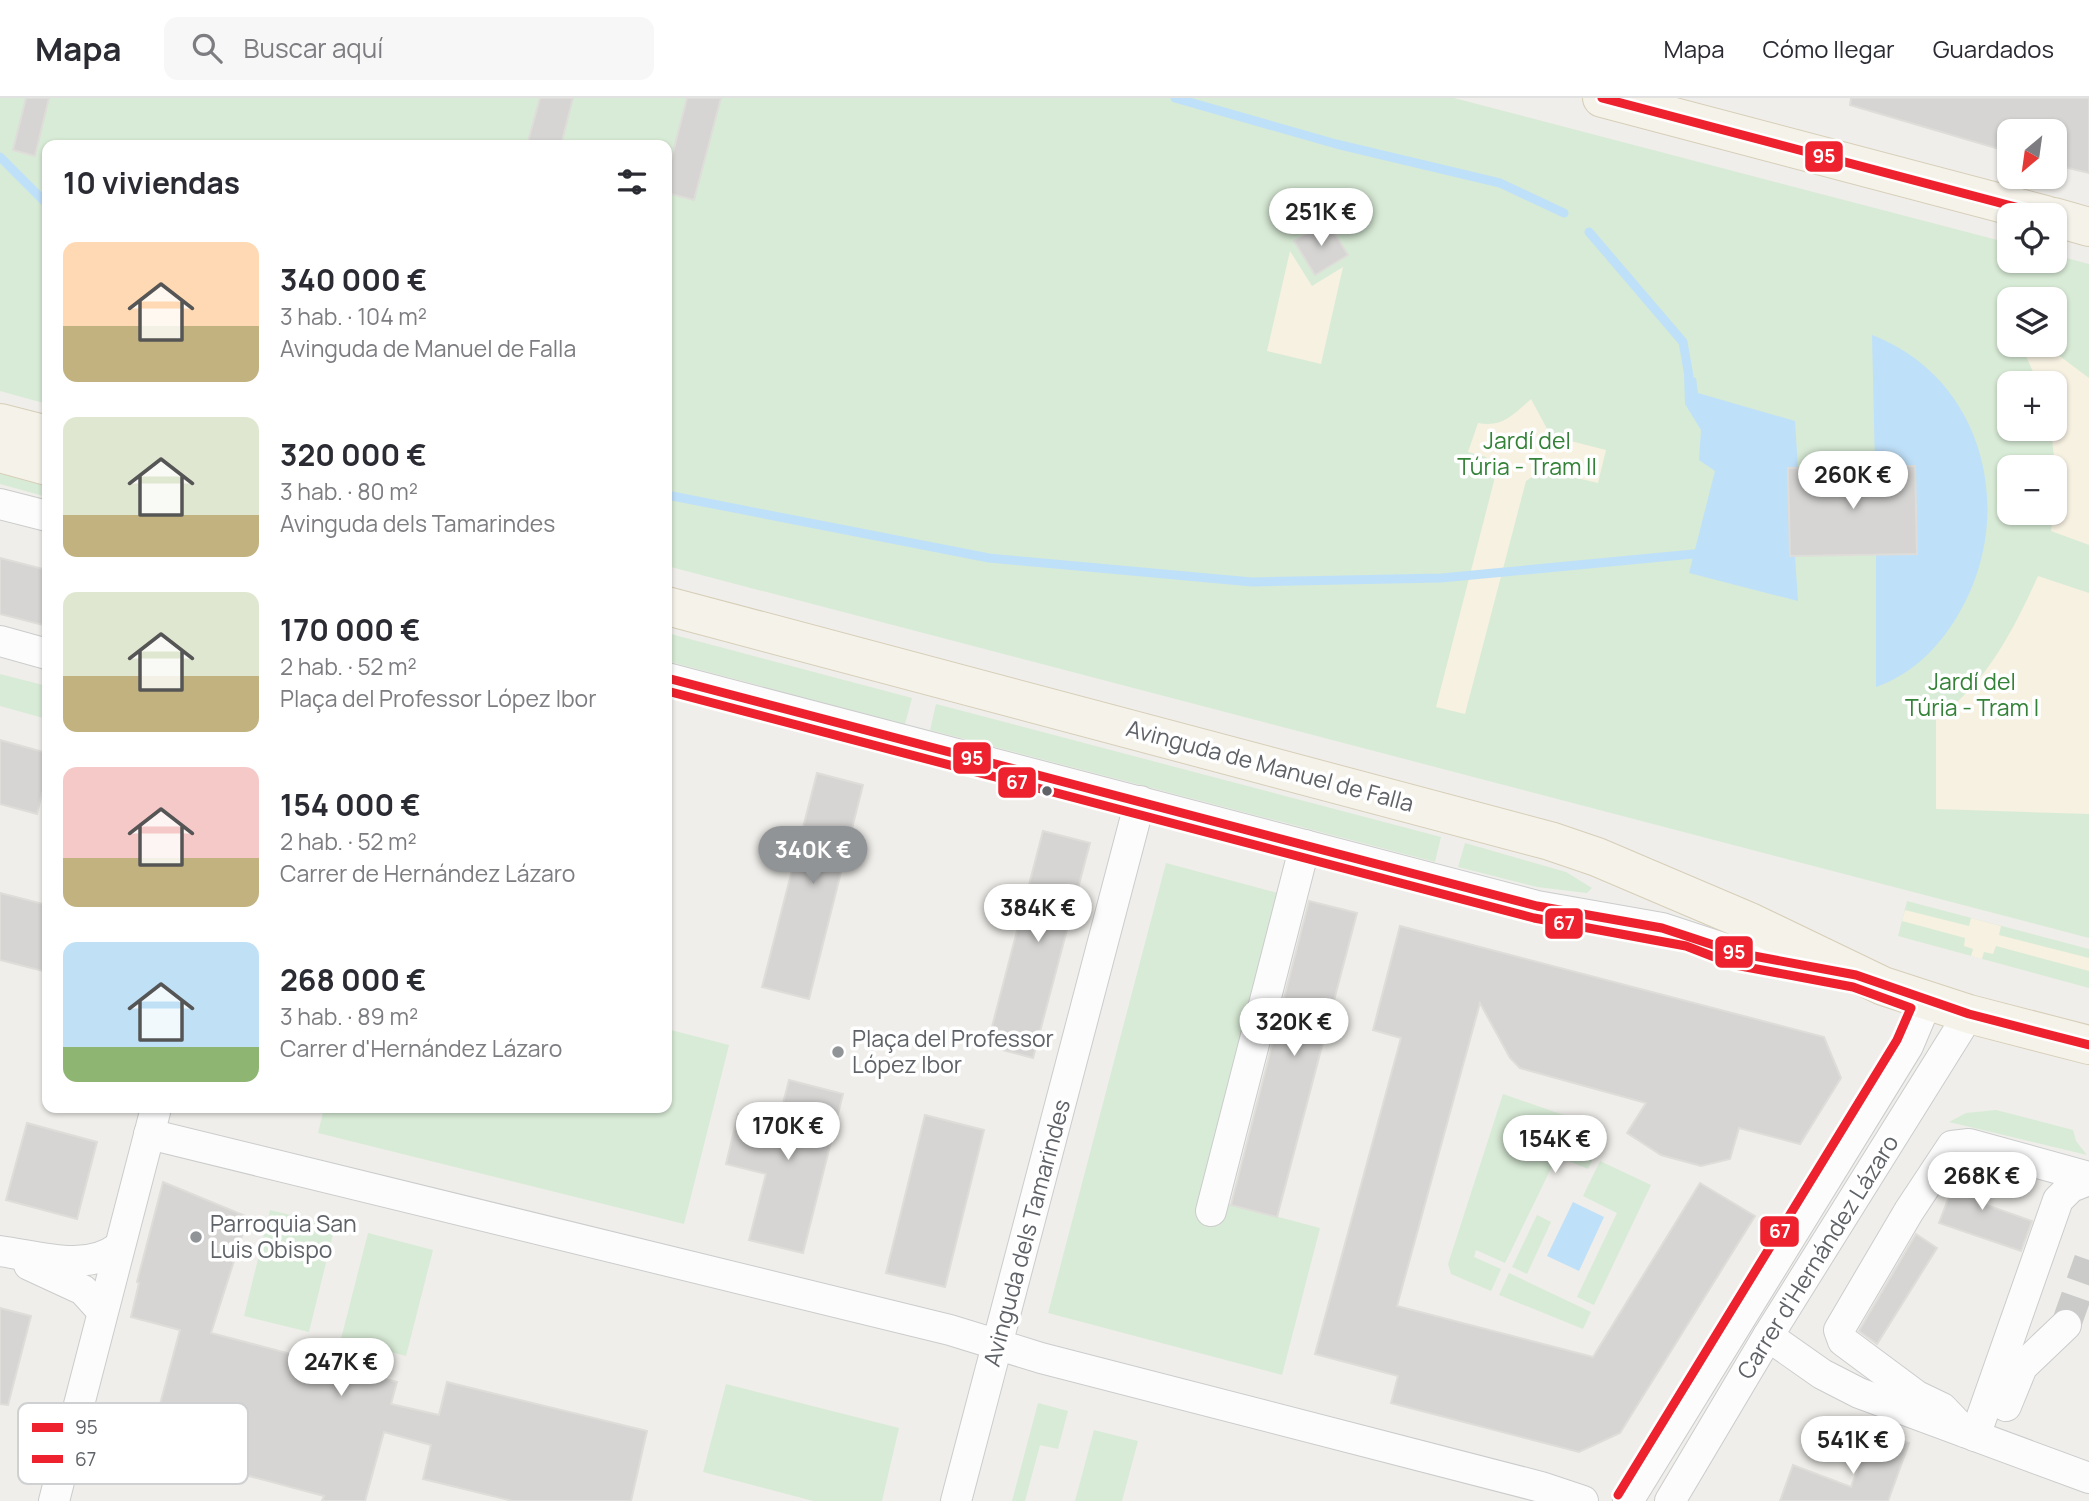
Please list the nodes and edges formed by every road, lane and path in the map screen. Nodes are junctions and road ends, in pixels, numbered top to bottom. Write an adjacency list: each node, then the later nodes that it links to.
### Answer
1 (1602, 98): 2 (main road)
2 (1672, 107): 3 (main road)
3 (2004, 203)
4 (2067, 220): 5 (main road)
5 (2089, 226)
6 (0, 423): 7 (main road)
7 (42, 434)
8 (0, 453): 9 (main road)
9 (42, 465)
10 (0, 504): 11 (street)
11 (42, 515)
12 (672, 607): 18 (main road, Avinguda de Manuel de Falla)
13 (0, 641): 14 (street)
14 (42, 653)
15 (672, 679): 16 (street, Avinguda de Manuel de Falla)
16 (1139, 801): 17 (street, Avinguda de Manuel de Falla); 30 (street, Avinguda dels Tamarindes)
17 (1305, 845): 18 (street, Avinguda de Manuel de Falla); 24 (street)
18 (1856, 975): 19 (main road, Avinguda de Manuel de Falla)
19 (1927, 1001): 20 (main road, Avinguda de Manuel de Falla); 38 (street)
20 (1969, 1014): 21 (main road, Avinguda de Manuel de Falla); 29 (street, Carrer d'Hernández Lázaro)
21 (2089, 1045)
22 (153, 1121): 25 (street); 30 (street)
23 (2089, 1179): 32 (street); 32 (street)
24 (1211, 1211)
25 (119, 1247): 26 (street); 27 (street)
26 (0, 1252): 27 (street)
27 (102, 1311): 31 (street)
28 (2066, 1325): 32 (street)
29 (1768, 1336): 32 (street); 39 (street, Carrer d'Hernández Lázaro)
30 (998, 1342): 36 (street, Avinguda dels Tamarindes); 37 (street)
31 (79, 1403)
32 (1978, 1437): 33 (street)
33 (2089, 1478)
34 (58, 1484): 35 (street)
35 (54, 1501)
36 (956, 1501)
37 (1583, 1501)
38 (1628, 1501)
39 (1670, 1501)

